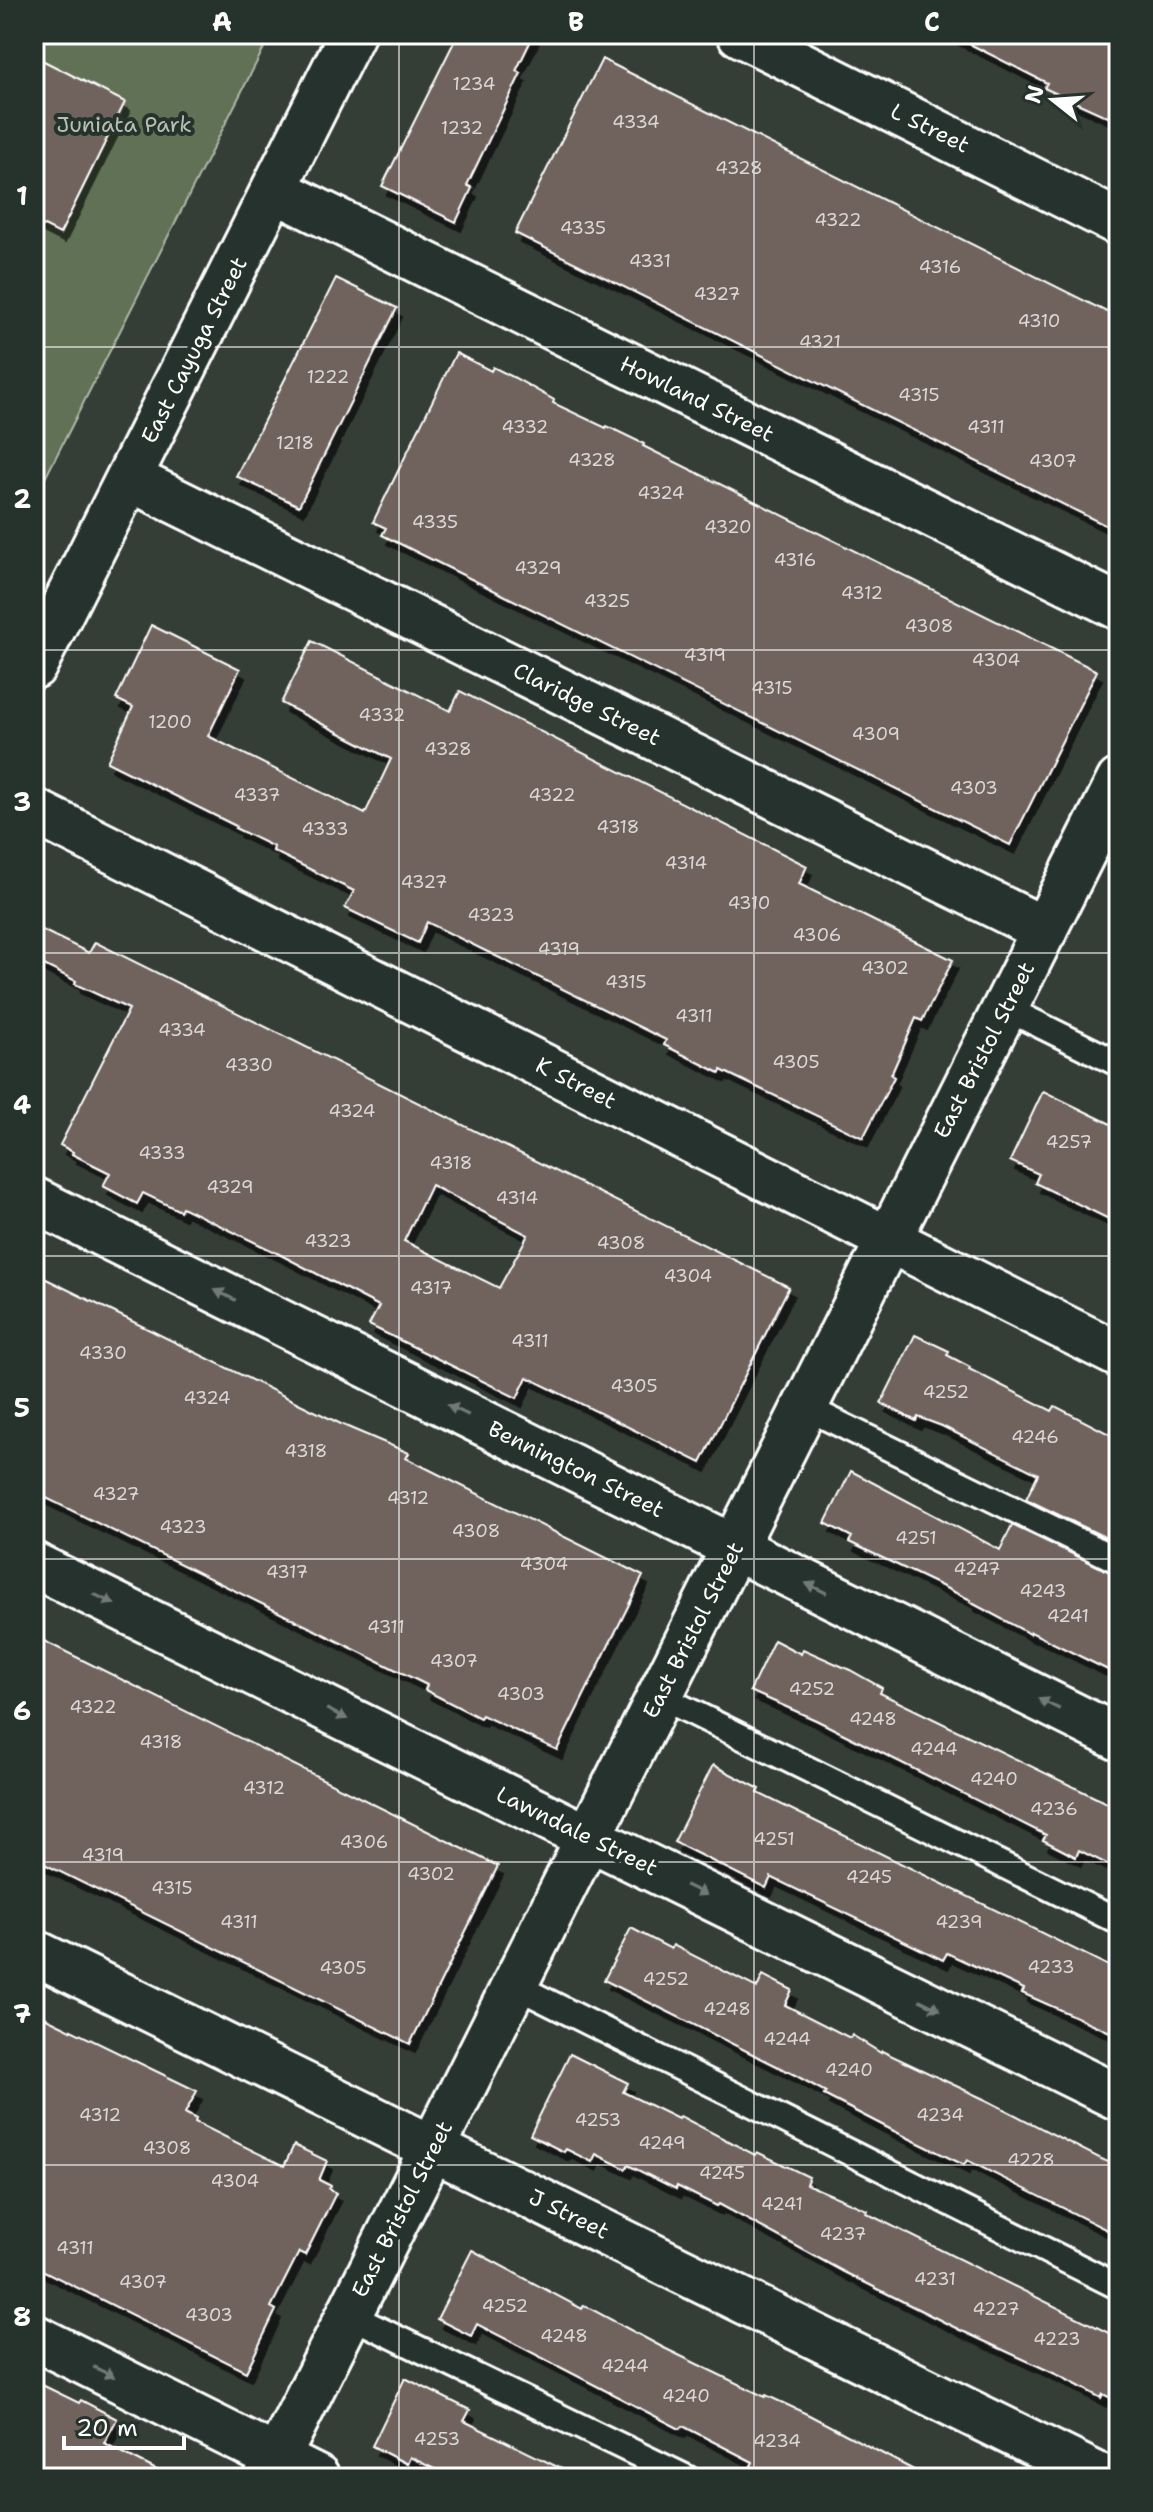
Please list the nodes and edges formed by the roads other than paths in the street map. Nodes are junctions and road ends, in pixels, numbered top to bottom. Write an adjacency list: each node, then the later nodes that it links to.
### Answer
1 (352, 34): 3 (street, East Cayuga Street)
2 (740, 34): 4 (street, L Street)
3 (275, 190): 5 (street, East Cayuga Street); 6 (street, Howland Street)
4 (1119, 223)
5 (129, 478): 7 (street, East Cayuga Street); 10 (street, Claridge Street)
6 (1119, 607)
7 (34, 666)
8 (1118, 785): 10 (street, East Bristol Street)
9 (34, 811): 14 (street, K Street)
10 (1045, 930): 11 (street, East Bristol Street)
11 (1005, 1008): 12 (lane); 14 (street, East Bristol Street)
12 (1119, 1064)
13 (34, 1200): 17 (street, Bennington Street, one-way to 13)
14 (889, 1240): 15 (street, K Street); 16 (street, East Bristol Street)
15 (1119, 1355)
16 (805, 1407): 17 (street, East Bristol Street); 18 (lane)
17 (734, 1547): 20 (street, East Bristol Street); 21 (street, Bennington Street, one-way to 17)
18 (1119, 1561)
19 (34, 1565): 22 (street, Lawndale Street, one-way to 22)
20 (659, 1696): 22 (street, East Bristol Street); 23 (lane)
21 (1119, 1738)
22 (589, 1837): 25 (street, East Bristol Street); 26 (street, Lawndale Street, one-way to 26)
23 (1119, 1922)
24 (34, 1952): 27 (street, J Street)
25 (514, 1985): 27 (street, East Bristol Street); 28 (lane)
26 (1119, 2098)
27 (433, 2146): 29 (street, East Bristol Street); 34 (street, J Street)
28 (1119, 2287)
29 (349, 2315): 31 (street, East Bristol Street); 33 (lane)
30 (34, 2337): 31 (street, one-way to 31)
31 (272, 2468): 32 (street)
32 (317, 2478)
33 (687, 2478)
34 (1103, 2478)

